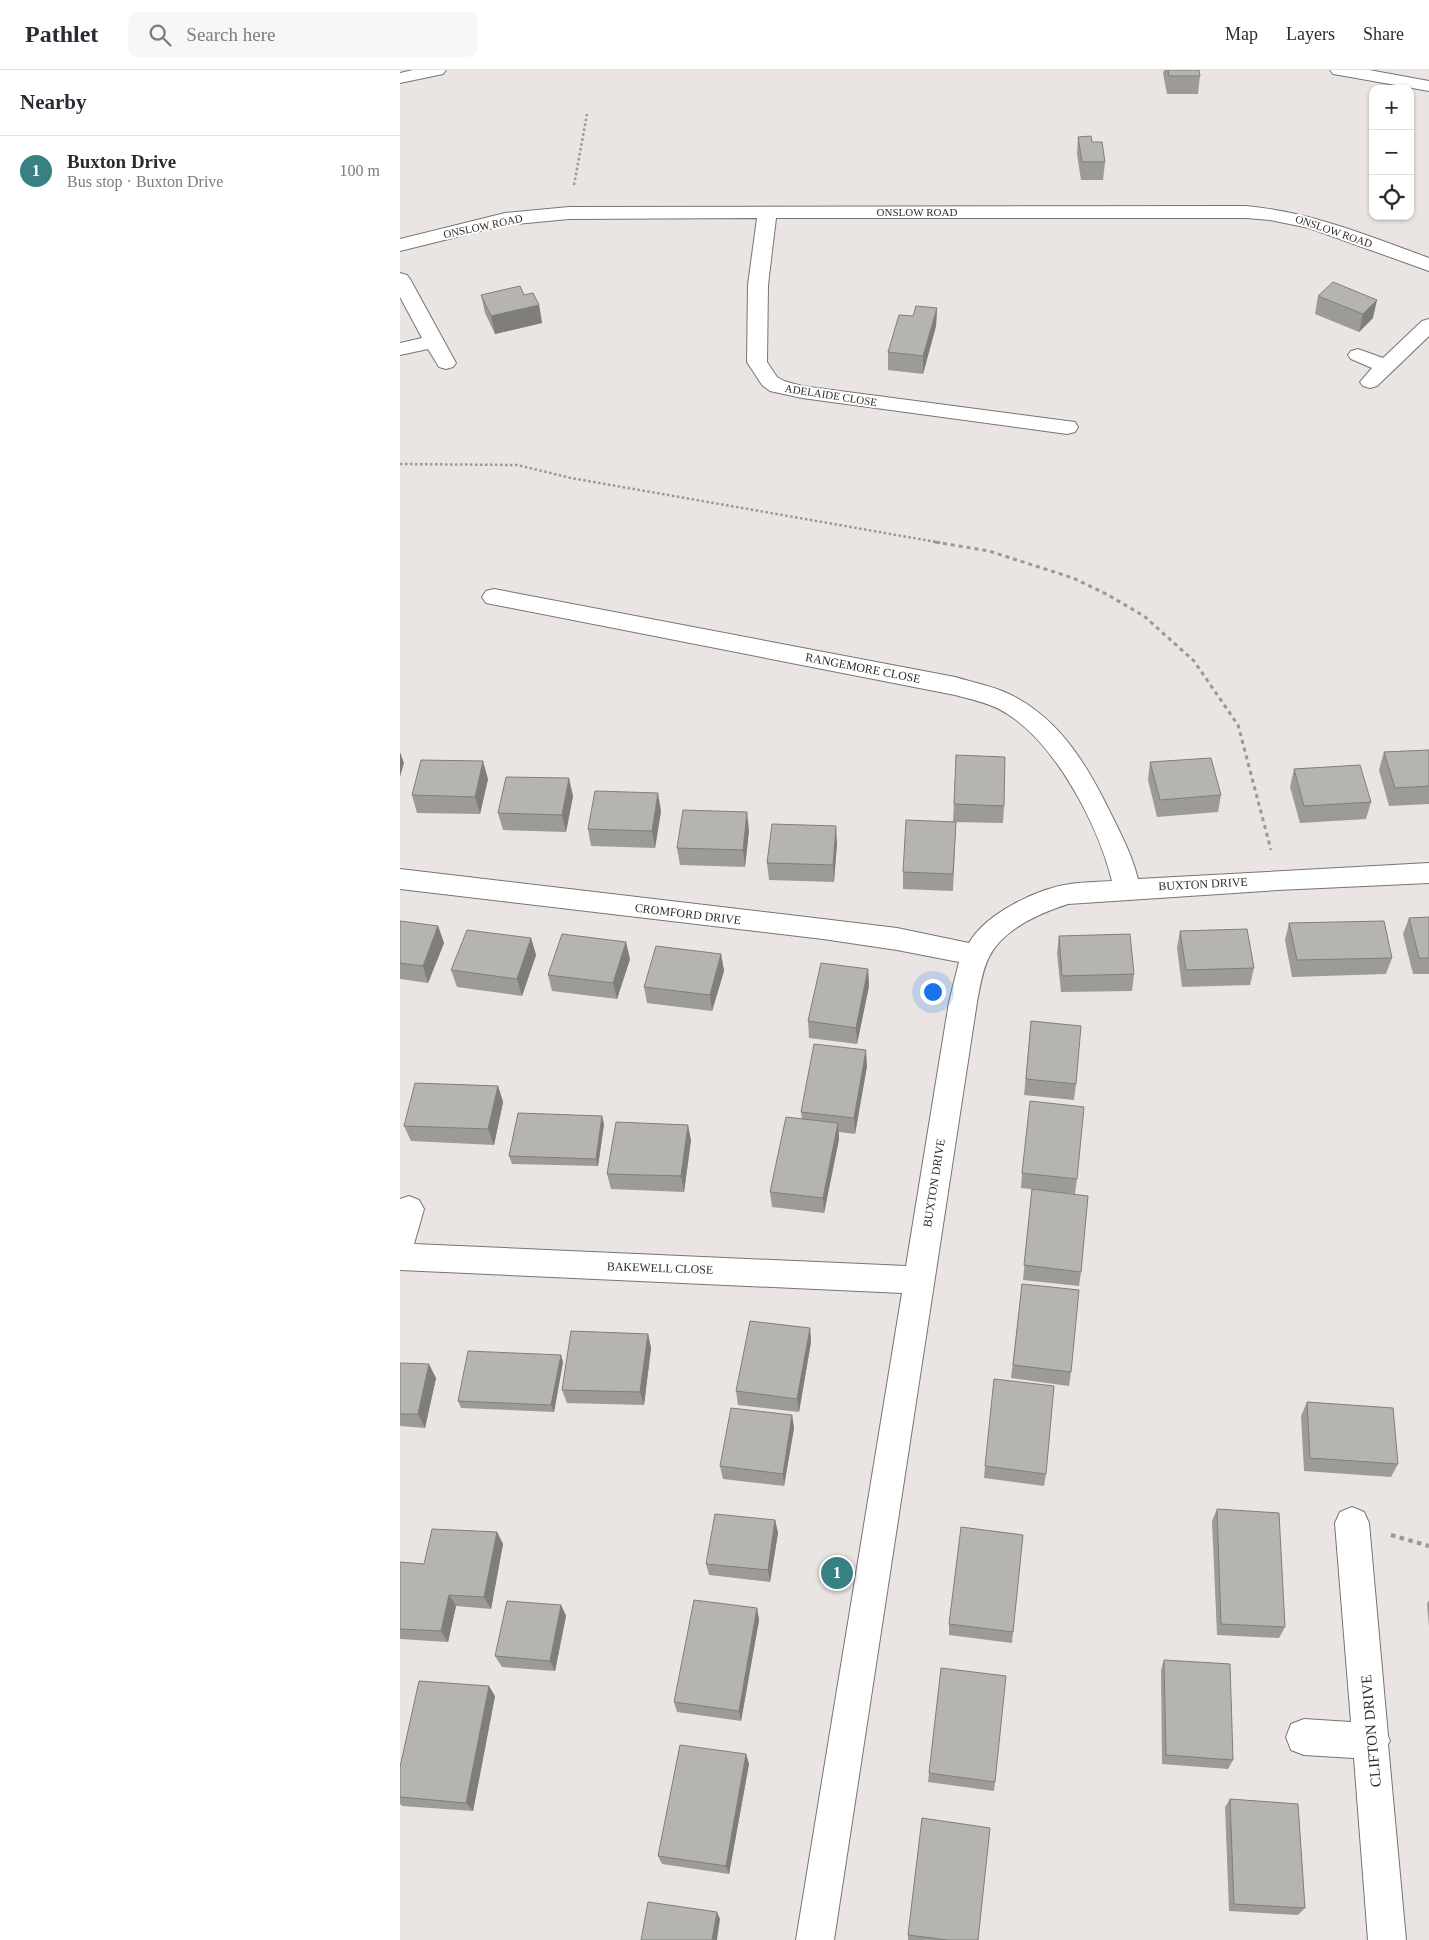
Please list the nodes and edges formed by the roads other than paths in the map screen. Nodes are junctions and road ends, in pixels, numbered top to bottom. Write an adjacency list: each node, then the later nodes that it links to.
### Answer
1 (437, 70): 4 (street)
2 (1339, 70): 3 (street)
3 (1379, 73): 5 (street)
4 (400, 78)
5 (1429, 86)
6 (768, 212): 7 (street, ONSLOW ROAD); 8 (street, ONSLOW ROAD); 18 (street, ADELAIDE CLOSE)
7 (400, 245)
8 (1429, 265)
9 (400, 279): 11 (street)
10 (1429, 325): 15 (street)
11 (434, 342): 12 (street); 14 (street)
12 (402, 349)
13 (1358, 354): 15 (street)
14 (446, 363)
15 (1385, 366): 16 (street)
16 (1370, 382)
17 (1031, 401): 18 (street)
18 (1025, 421): 19 (street, ADELAIDE CLOSE)
19 (1067, 427)
20 (494, 597): 23 (street, RANGEMORE CLOSE)
21 (1429, 873): 23 (street, BUXTON DRIVE)
22 (400, 879): 24 (street, CROMFORD DRIVE)
23 (1127, 889): 24 (street, BUXTON DRIVE)
24 (976, 955): 28 (street, BUXTON DRIVE)
25 (408, 1209): 26 (street)
26 (400, 1243)
27 (400, 1257): 28 (street, BAKEWELL CLOSE)
28 (919, 1280): 32 (street, BUXTON DRIVE)
29 (1352, 1523): 31 (street, CLIFTON DRIVE)
30 (1304, 1737): 31 (street)
31 (1372, 1741): 33 (street, CLIFTON DRIVE)
32 (815, 1940)
33 (1388, 1940)

